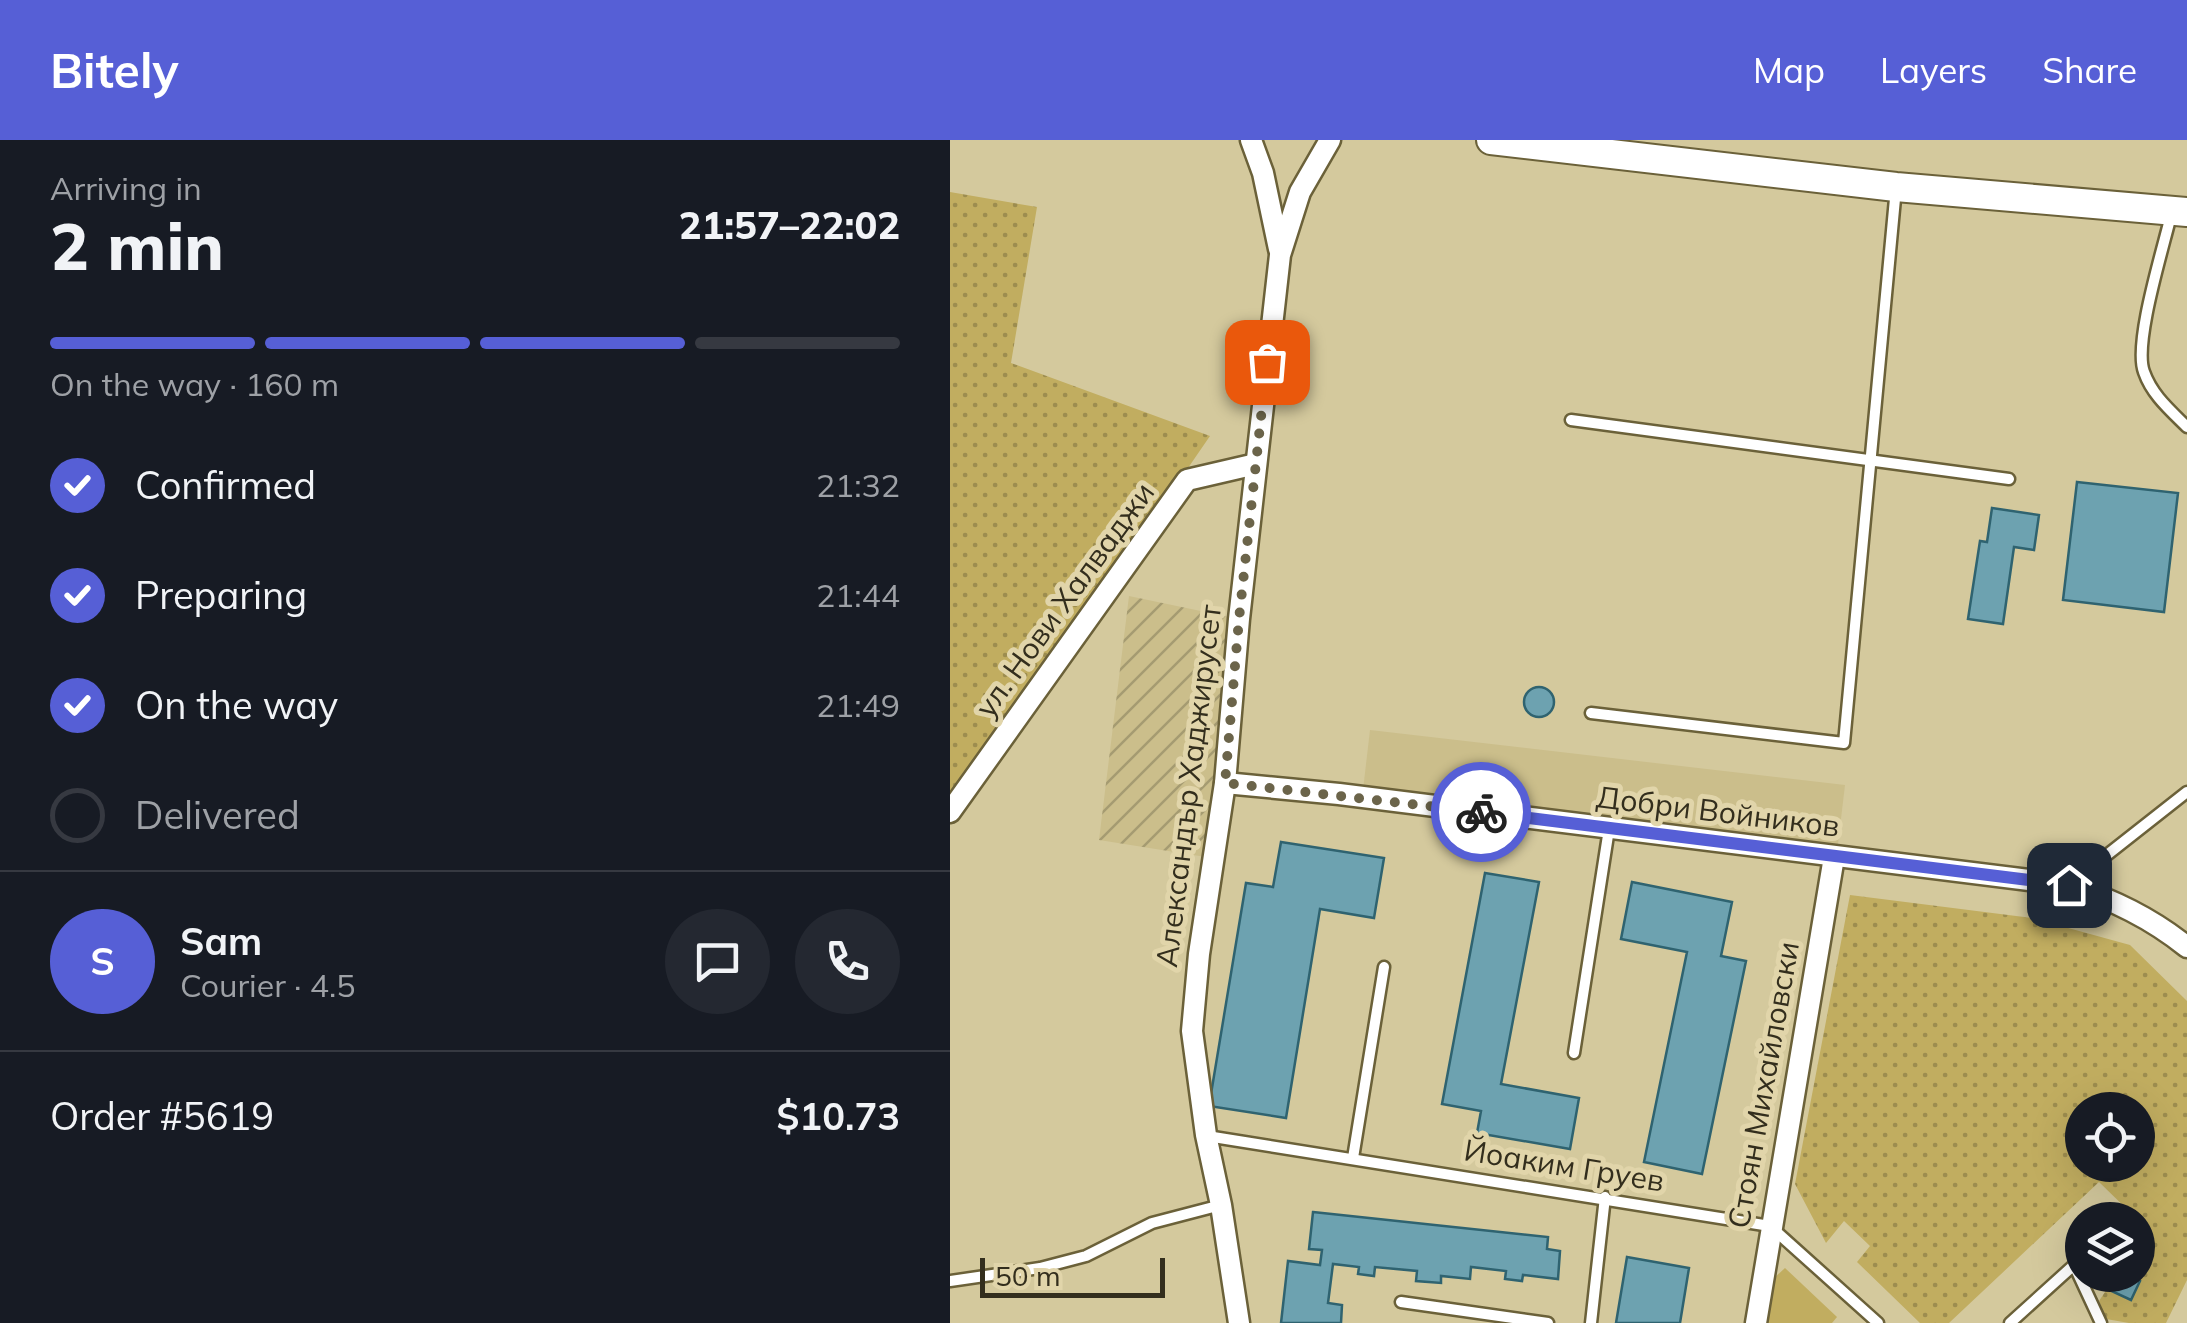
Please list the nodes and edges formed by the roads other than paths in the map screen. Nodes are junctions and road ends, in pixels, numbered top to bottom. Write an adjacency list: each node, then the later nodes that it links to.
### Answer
1 (1250, 140): 6 (street)
2 (1330, 140): 6 (street)
3 (1491, 140): 4 (main road)
4 (1896, 188): 5 (main road); 9 (lane)
5 (2180, 211): 8 (lane)
6 (1280, 255): 10 (street, Александър Хаджирусет)
7 (1571, 420): 9 (lane)
8 (2187, 427)
9 (1872, 460): 11 (lane); 12 (lane)
10 (1256, 464): 13 (street, Александър Хаджирусет); 15 (street, ул. Нови Халваджи)
11 (2009, 479)
12 (1591, 713)
13 (1225, 783): 16 (street, Добри Войников); 22 (street, Александър Хаджирусет)
14 (2187, 792): 18 (lane)
15 (950, 812)
16 (1610, 829): 17 (street, Добри Войников); 21 (lane)
17 (1834, 858): 18 (street, Добри Войников); 26 (street, Стоян Михайловски)
18 (2069, 885): 19 (street, Добри Войников)
19 (2187, 947)
20 (1384, 967): 23 (lane)
21 (1574, 1053)
22 (1206, 1136): 23 (lane, Йоаким Груев); 25 (street, Александър Хаджирусет)
23 (1353, 1158): 24 (lane, Йоаким Груев)
24 (1605, 1197): 26 (lane, Йоаким Груев); 33 (lane)
25 (1221, 1204): 28 (lane); 31 (street, Александър Хаджирусет)
26 (1770, 1226): 34 (street, Стоян Михайловски); 35 (lane)
27 (2065, 1273): 36 (lane)
28 (950, 1281)
29 (2090, 1292): 37 (lane)
30 (1400, 1302): 32 (lane)
31 (1239, 1323)
32 (1548, 1323)
33 (1591, 1323)
34 (1756, 1323)
35 (1878, 1323)
36 (2010, 1323)
37 (2101, 1323)

